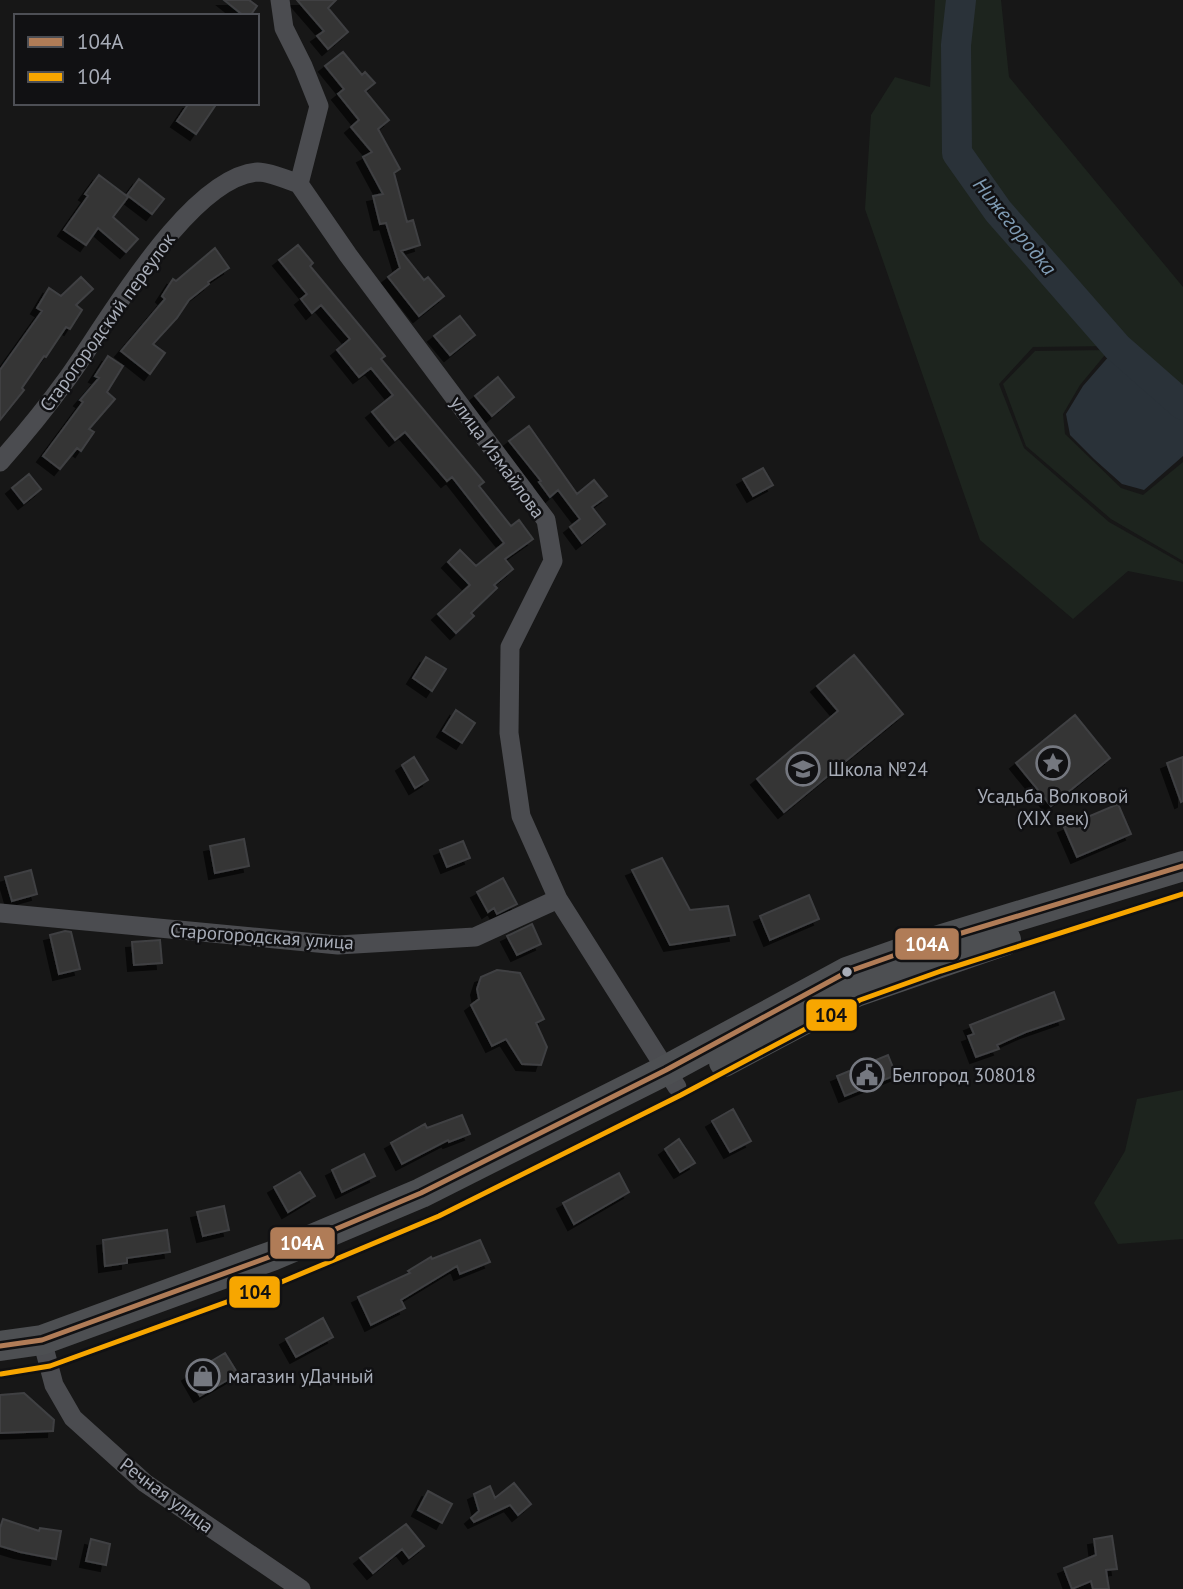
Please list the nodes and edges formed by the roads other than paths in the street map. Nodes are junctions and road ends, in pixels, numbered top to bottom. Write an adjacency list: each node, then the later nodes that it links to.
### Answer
1 (280, 0): 2 (street)
2 (299, 184): 3 (street, Старогородский переулок); 6 (street, улица Измайлова)
3 (0, 463)
4 (1183, 866): 8 (main road)
5 (1183, 885): 8 (main road)
6 (558, 900): 7 (street, Старогородская улица); 8 (street, улица Измайлова)
7 (0, 913)
8 (671, 1079): 10 (main road)
9 (0, 1346): 10 (main road)
10 (44, 1349): 11 (main road); 12 (street, Речная улица)
11 (0, 1365)
12 (301, 1589)

